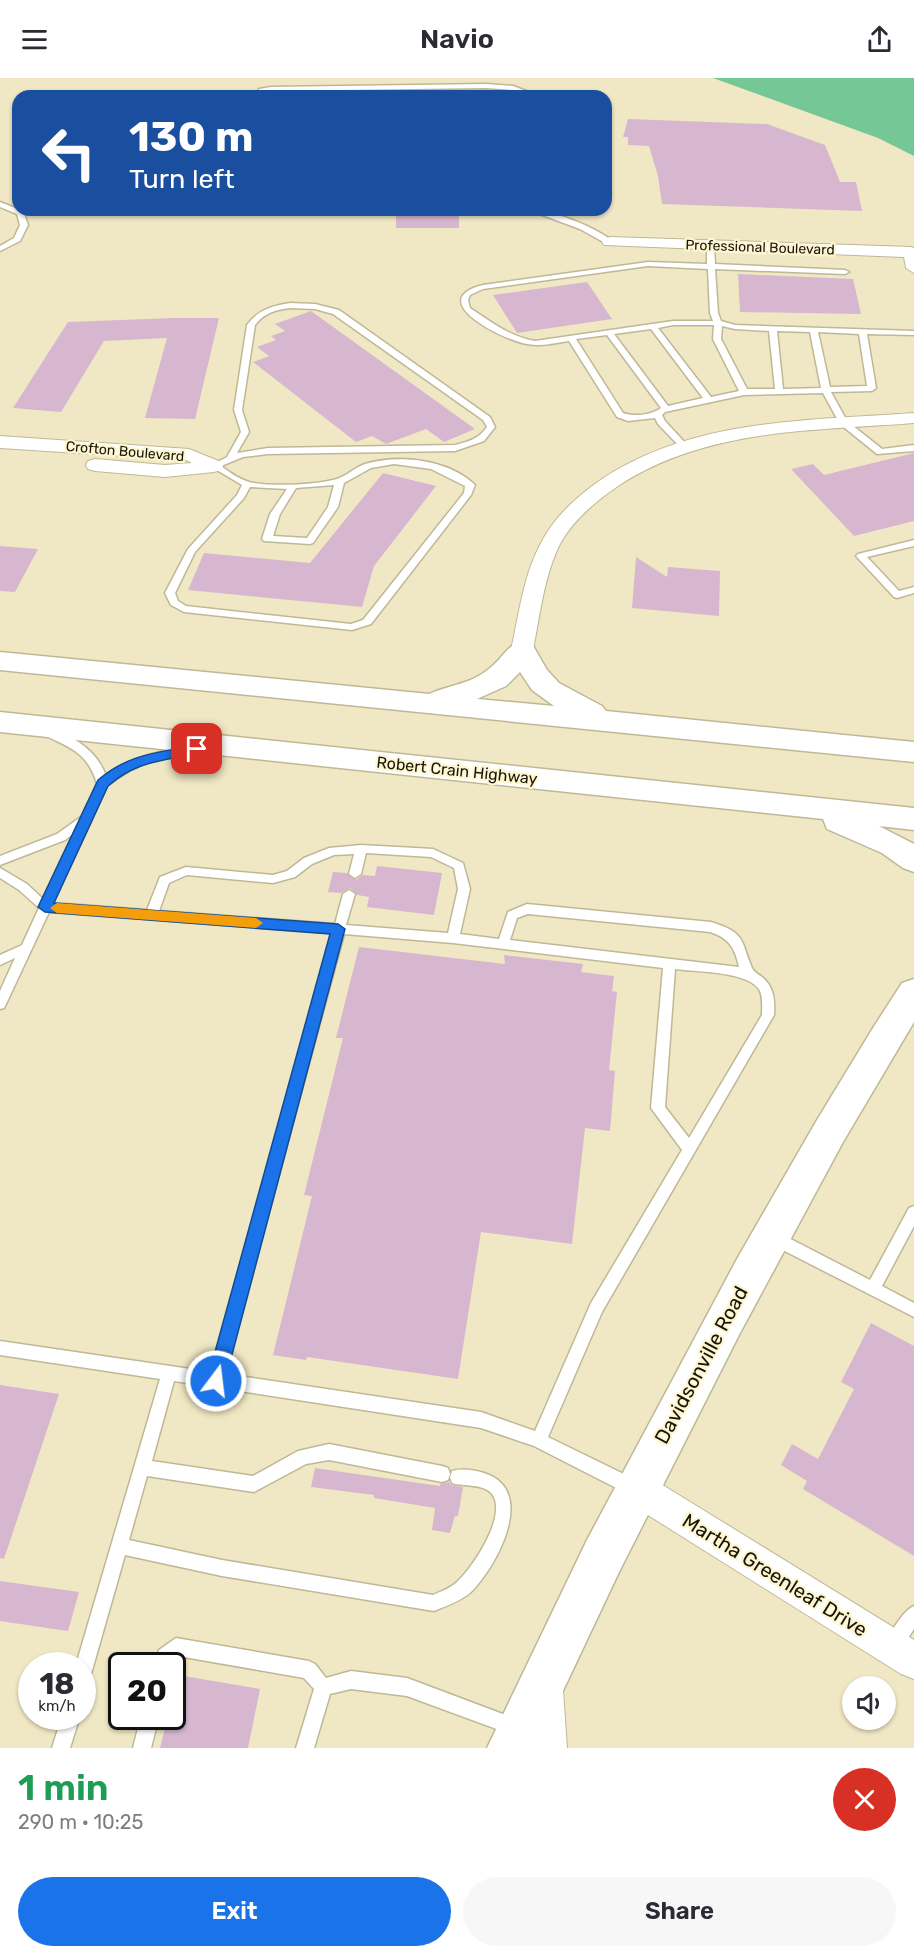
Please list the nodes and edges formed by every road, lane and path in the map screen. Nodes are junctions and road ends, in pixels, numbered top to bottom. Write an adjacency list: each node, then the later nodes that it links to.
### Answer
1 (261, 90): 2 (lane)
2 (519, 90)
3 (21, 216): 7 (lane)
4 (551, 216): 5 (lane)
5 (610, 242): 6 (street, Professional Boulevard)
6 (710, 246): 8 (street, Professional Boulevard); 9 (lane)
7 (0, 249)
8 (912, 260)
9 (712, 268): 10 (lane); 11 (lane); 18 (lane)
10 (845, 272)
11 (718, 323): 12 (lane); 13 (lane); 21 (lane)
12 (653, 326): 16 (lane); 22 (lane)
13 (773, 328): 14 (lane); 20 (lane)
14 (814, 330): 15 (lane); 19 (lane)
15 (863, 331): 17 (lane); 19 (lane)
16 (609, 332): 18 (lane); 23 (lane)
17 (914, 333)
18 (571, 338): 23 (lane)
19 (826, 390): 20 (lane); 25 (lane)
20 (779, 391): 21 (lane)
21 (744, 392): 22 (lane)
22 (709, 400): 23 (lane)
23 (662, 412): 27 (lane)
24 (914, 418): 25 (street)
25 (843, 422): 27 (street); 28 (lane)
26 (0, 442): 31 (street, Crofton Boulevard)
27 (684, 446): 37 (street)
28 (914, 448)
29 (0, 455): 31 (street, Crofton Boulevard)
30 (231, 456): 30 (lane); 31 (lane)
31 (214, 466): 33 (lane)
32 (340, 481): 33 (lane); 34 (lane); 34 (lane)
33 (247, 484): 34 (lane)
34 (293, 486)
35 (914, 543): 36 (lane)
36 (914, 590)
37 (522, 650): 39 (main road); 41 (main road)
38 (0, 662): 39 (main road)
39 (426, 704): 41 (main road)
40 (0, 722): 42 (main road, Robert Crain Highway)
41 (615, 723): 44 (main road)
42 (37, 726): 43 (main road, Robert Crain Highway); 45 (lane)
43 (219, 745): 45 (lane); 46 (main road, Robert Crain Highway)
44 (914, 752)
45 (103, 784): 47 (lane)
46 (797, 805): 48 (main road, Robert Crain Highway); 50 (main road)
47 (88, 816): 51 (lane); 55 (lane)
48 (914, 819)
49 (361, 849): 53 (lane); 56 (lane); 58 (lane)
50 (914, 860)
51 (0, 861)
52 (0, 872): 55 (lane)
53 (355, 874)
54 (349, 894): 57 (lane)
55 (45, 907): 56 (lane); 60 (lane)
56 (152, 914): 57 (lane)
57 (338, 929): 58 (lane); 73 (lane)
58 (453, 938): 59 (lane)
59 (503, 944): 62 (lane); 63 (lane)
60 (26, 948): 61 (lane); 65 (lane)
61 (0, 960)
62 (669, 964): 63 (lane); 66 (lane)
63 (747, 973): 66 (lane)
64 (914, 993): 68 (main road, Davidsonville Road)
65 (0, 1004)
66 (689, 1149): 74 (lane)
67 (914, 1212): 69 (lane)
68 (770, 1236): 69 (lane); 78 (main road, Davidsonville Road)
69 (873, 1289): 70 (lane)
70 (914, 1310)
71 (0, 1348): 72 (lane)
72 (169, 1374): 73 (lane); 75 (lane)
73 (216, 1381): 74 (lane)
74 (539, 1440): 78 (lane)
75 (142, 1467): 76 (lane); 79 (lane)
76 (441, 1474)
77 (458, 1477): 79 (lane)
78 (636, 1488): 83 (street, Martha Greenleaf Drive); 87 (main road, Davidsonville Road)
79 (119, 1546): 81 (lane)
80 (914, 1614): 83 (lane)
81 (88, 1652)
82 (170, 1652): 84 (lane)
83 (903, 1654)
84 (323, 1687): 87 (lane); 90 (lane)
85 (66, 1730): 88 (lane)
86 (146, 1730): 89 (lane)
87 (526, 1741)
88 (61, 1748)
89 (142, 1748)
90 (305, 1748)

